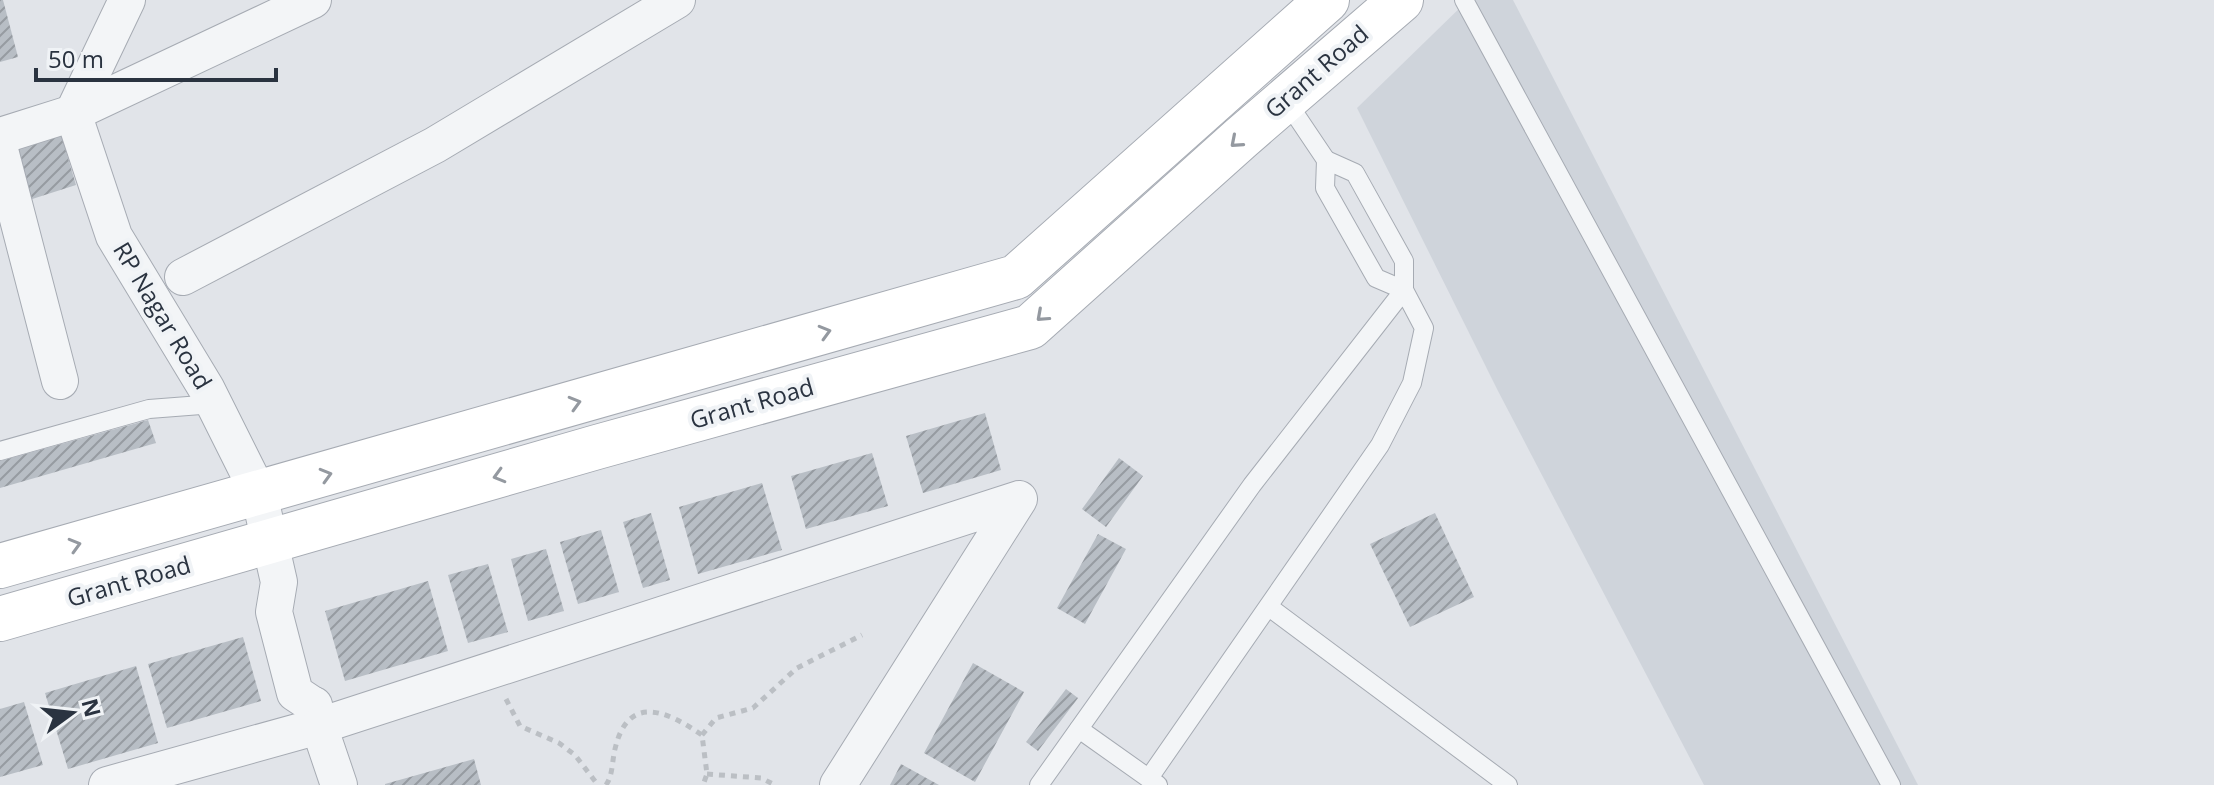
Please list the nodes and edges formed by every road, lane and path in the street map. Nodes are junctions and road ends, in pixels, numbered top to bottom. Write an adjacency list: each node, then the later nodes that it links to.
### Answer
1 (127, 0): 8 (street)
2 (313, 0): 8 (street)
3 (677, 0): 12 (street)
4 (1327, 0): 17 (main road, Grant Road, one-way to 4)
5 (1401, 0): 7 (main road, Grant Road)
6 (1464, 0): 38 (lane)
7 (1285, 99): 11 (lane); 18 (main road, Grant Road, one-way to 18)
8 (73, 113): 9 (street); 15 (street, RP Nagar Road)
9 (0, 136)
10 (0, 150): 14 (street)
11 (1326, 160): 13 (lane); 13 (lane)
12 (183, 277)
13 (1404, 290): 20 (lane); 25 (lane)
14 (60, 381)
15 (214, 404): 16 (lane); 17 (street, RP Nagar Road)
16 (0, 451)
17 (259, 494): 18 (street, RP Nagar Road); 19 (main road, Grant Road, one-way to 17)
18 (275, 562): 21 (main road, Grant Road); 24 (street, RP Nagar Road)
19 (0, 566)
20 (1269, 607): 28 (lane); 37 (lane)
21 (0, 619)
22 (862, 635): 26 (path)
23 (490, 670): 24 (street); 31 (path); 35 (street)
24 (316, 715): 29 (street); 30 (street)
25 (1079, 729): 28 (lane); 36 (lane)
26 (702, 735): 27 (path); 32 (path)
27 (707, 774): 33 (path); 34 (path)
28 (1153, 782)
29 (107, 785)
30 (339, 785)
31 (598, 785)
32 (606, 785)
33 (703, 785)
34 (775, 785)
35 (838, 785)
36 (1039, 785)
37 (1508, 785)
38 (1891, 785)

